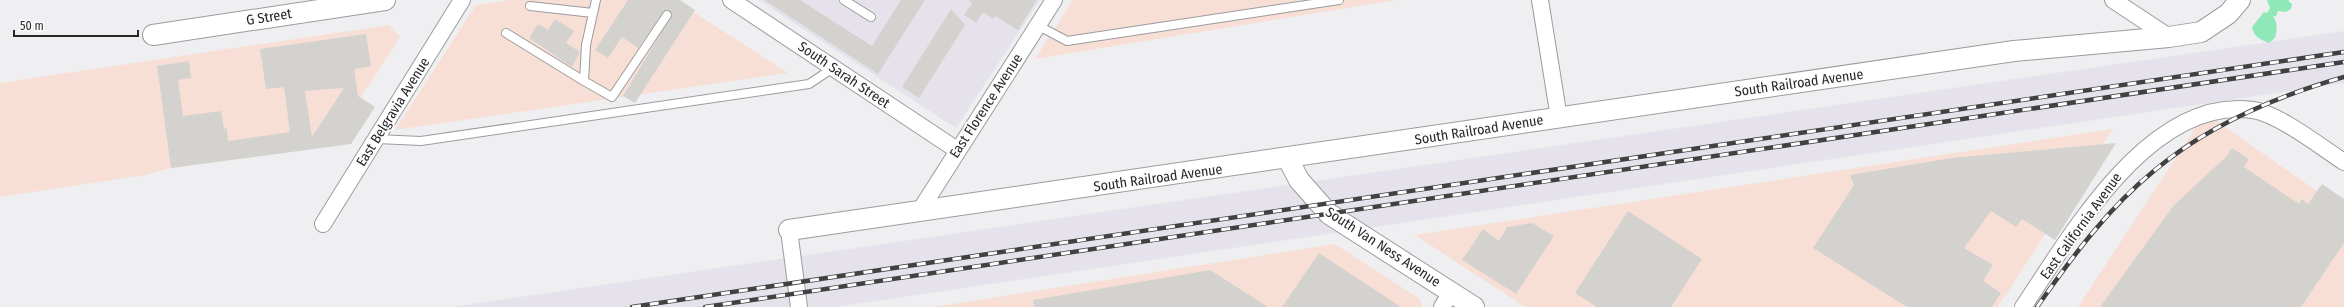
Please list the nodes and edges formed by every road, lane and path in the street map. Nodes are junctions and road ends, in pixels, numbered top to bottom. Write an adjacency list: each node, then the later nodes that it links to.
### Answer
1 (385, 0): 18 (street, G Street)
2 (462, 0): 23 (street, East Belgravia Avenue)
3 (596, 0): 13 (lane)
4 (731, 0): 20 (street, South Sarah Street)
5 (844, 0): 15 (lane)
6 (1054, 0): 16 (street, East Florence Avenue)
7 (1339, 0): 16 (lane)
8 (1540, 0): 22 (street)
9 (2113, 0): 19 (street)
10 (2240, 0): 19 (street)
11 (546, 4): 12 (lane); 13 (lane)
12 (530, 6)
13 (593, 13): 21 (lane)
14 (667, 14): 21 (lane)
15 (871, 17)
16 (1037, 25): 24 (street, East Florence Avenue)
17 (506, 33): 21 (lane)
18 (153, 35)
19 (2168, 37): 22 (street, South Railroad Avenue)
20 (833, 68): 23 (lane); 24 (street, South Sarah Street)
21 (584, 81)
22 (1559, 118): 25 (street, South Railroad Avenue)
23 (377, 139): 28 (street, East Belgravia Avenue)
24 (957, 150): 27 (street, East Florence Avenue)
25 (1288, 159): 27 (street, South Railroad Avenue); 30 (street, South Van Ness Avenue)
26 (2344, 162): 33 (street, East California Avenue)
27 (920, 212): 29 (street, South Railroad Avenue)
28 (323, 224)
29 (790, 230): 31 (street)
30 (1447, 300): 32 (street, South Van Ness Avenue)
31 (799, 307)
32 (1474, 307)
33 (2023, 307)

